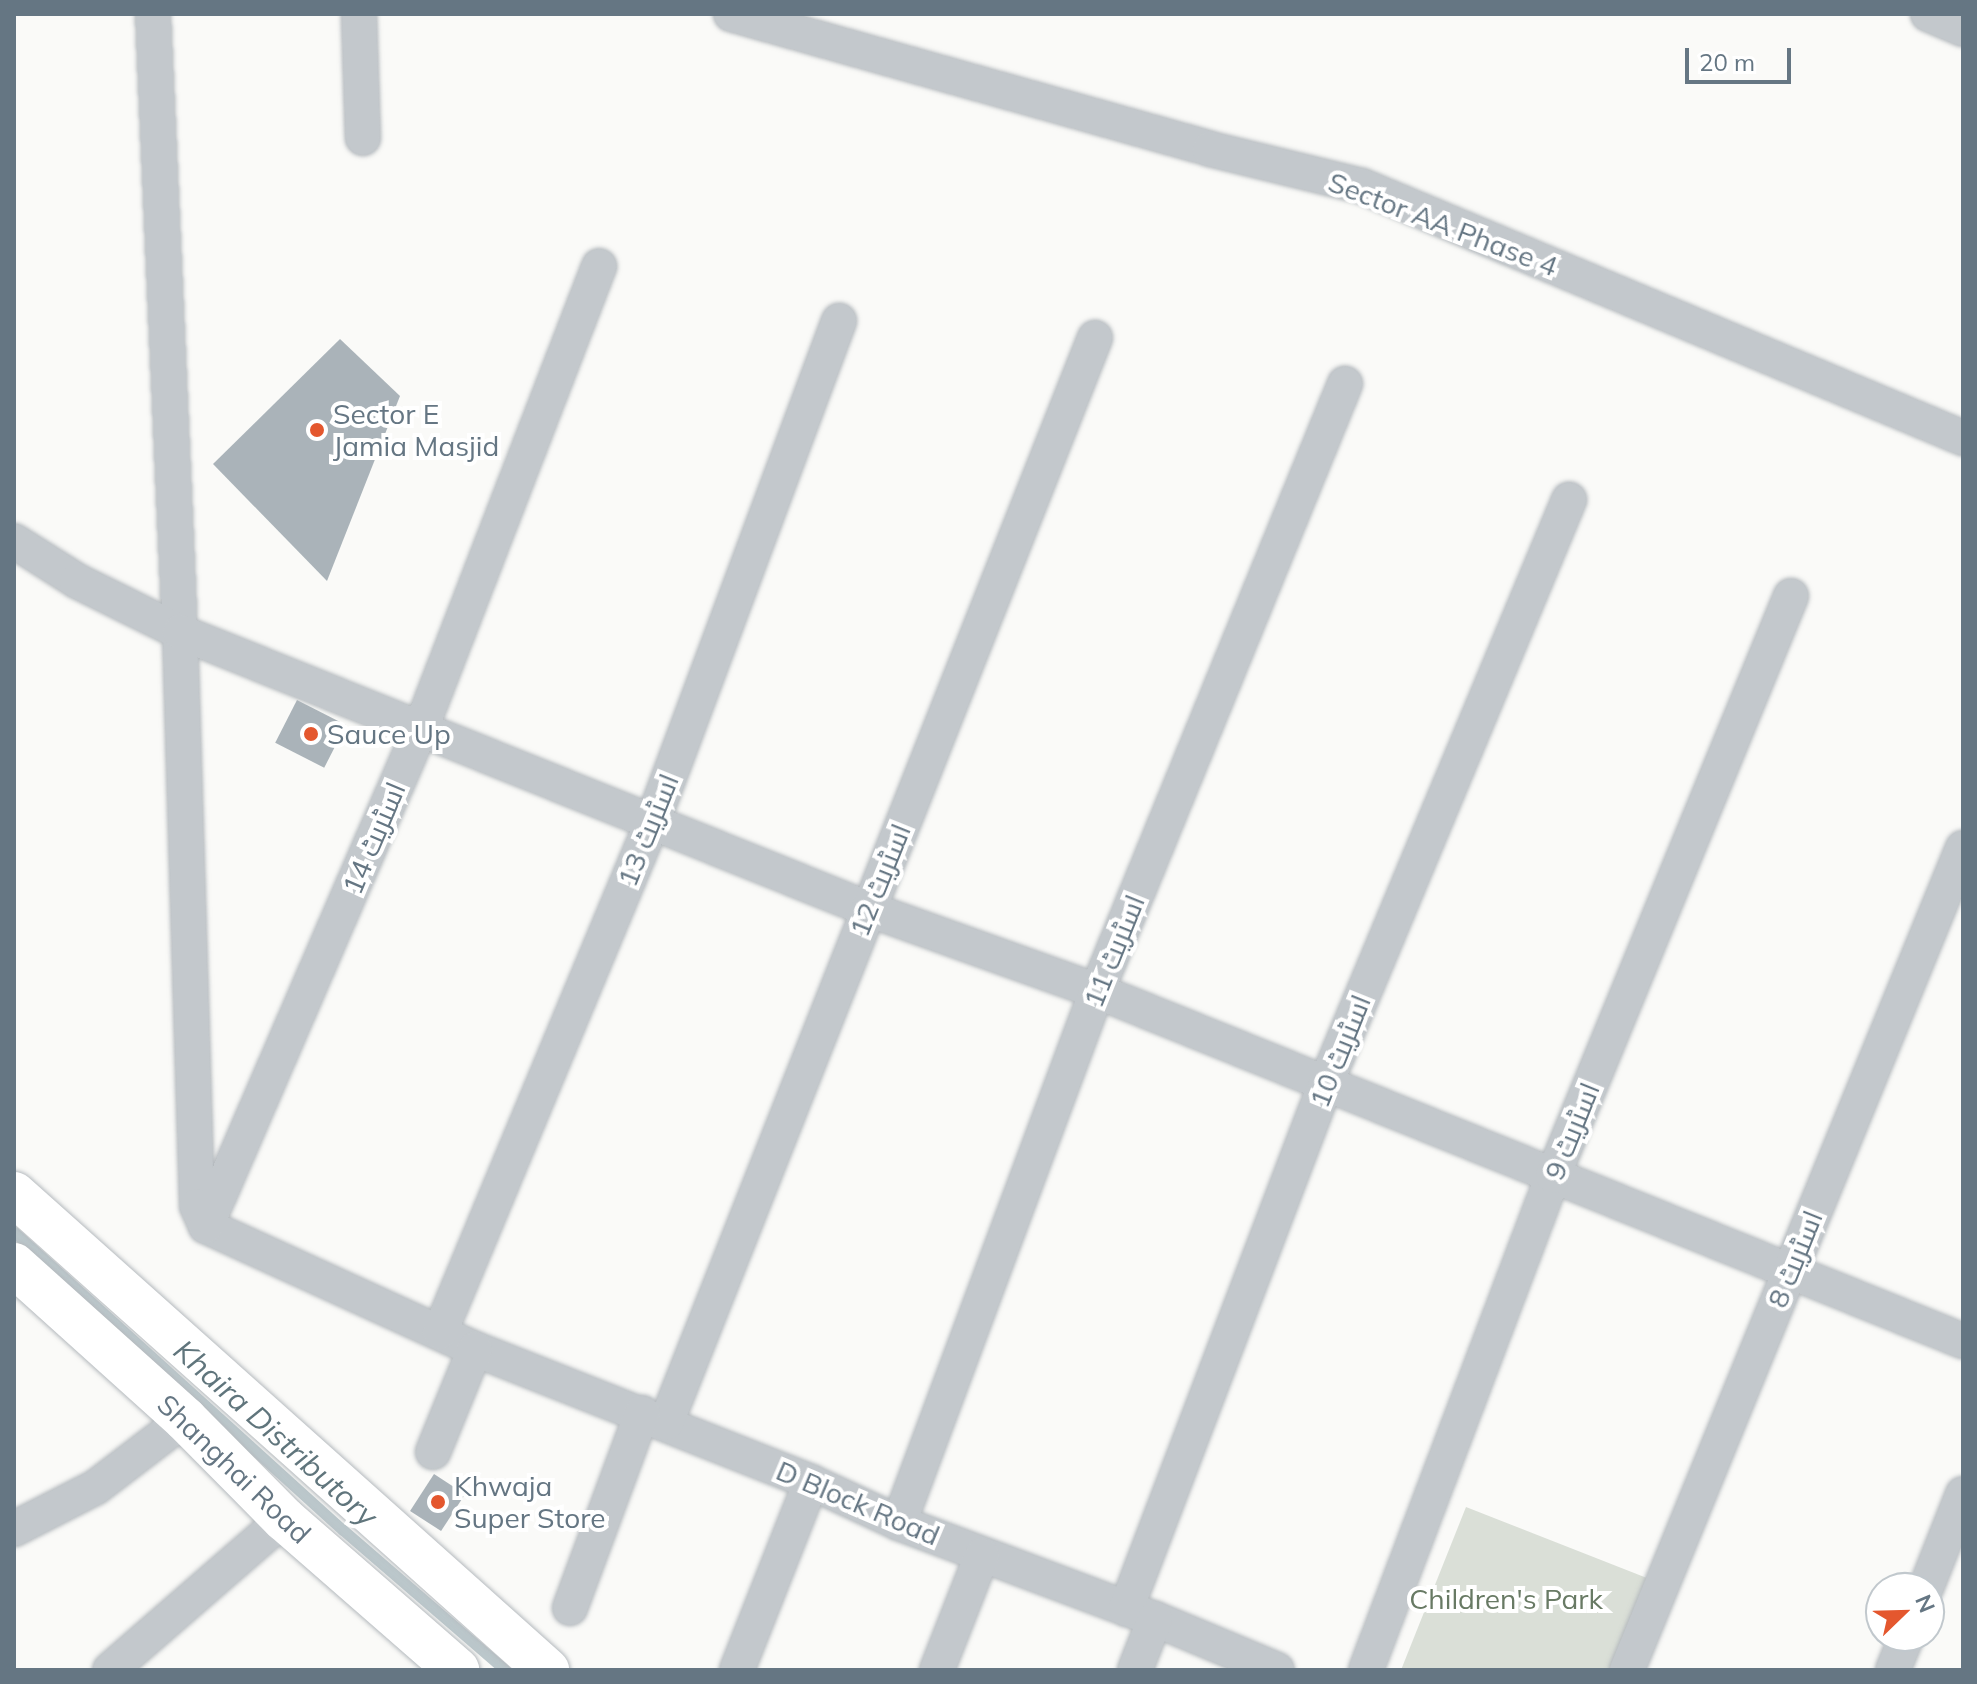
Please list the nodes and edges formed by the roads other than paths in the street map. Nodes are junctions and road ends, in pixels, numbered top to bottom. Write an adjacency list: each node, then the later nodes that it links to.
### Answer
1 (153, 14): 16 (street)
2 (359, 14): 7 (street)
3 (731, 14): 5 (street, Sector AA Phase 4)
4 (1928, 14): 6 (street)
5 (767, 18): 12 (street, Sector AA Phase 4)
6 (1963, 29)
7 (363, 138)
8 (599, 266): 17 (street, اسٹریٹ 14)
9 (839, 321): 18 (street, اسٹریٹ 13)
10 (1095, 338): 20 (street, اسٹریٹ 12)
11 (1345, 384): 21 (street, اسٹریٹ 11)
12 (1963, 438)
13 (1569, 500): 22 (street, اسٹریٹ 10)
14 (14, 541): 16 (street)
15 (1791, 596): 23 (street, اسٹریٹ 9)
16 (180, 632): 17 (street); 25 (street)
17 (421, 728): 18 (street); 25 (street, اسٹریٹ 14)
18 (652, 823): 20 (street); 28 (street, اسٹریٹ 13)
19 (1963, 848): 27 (street, اسٹریٹ 8)
20 (868, 909): 21 (street); 32 (street, اسٹریٹ 12)
21 (1097, 991): 22 (street); 37 (street, اسٹریٹ 11)
22 (1326, 1083): 23 (street); 43 (street, اسٹریٹ 10)
23 (1553, 1176): 27 (street); 51 (street, اسٹریٹ 9)
24 (14, 1194): 31 (main road, Shanghai Road)
25 (206, 1226): 28 (street, D Block Road)
26 (14, 1265): 31 (main road, Shanghai Road)
27 (1790, 1271): 29 (street); 52 (street, اسٹریٹ 8)
28 (440, 1332): 30 (street, D Block Road)
29 (1963, 1341)
30 (475, 1349): 32 (street, D Block Road); 33 (street)
31 (180, 1386): 36 (main road, Shanghai Road); 38 (street); 39 (main road, Shanghai Road)
32 (654, 1418): 34 (street, D Block Road); 42 (street, اسٹریٹ 12)
33 (433, 1452)
34 (811, 1482): 37 (street, D Block Road); 47 (street)
35 (1963, 1494): 41 (street)
36 (284, 1519): 39 (main road, Shanghai Road); 44 (street)
37 (899, 1523): 40 (street, D Block Road)
38 (14, 1529)
39 (367, 1552): 45 (main road, Shanghai Road); 46 (main road, Shanghai Road)
40 (982, 1555): 43 (street, D Block Road); 48 (street)
41 (1932, 1572)
42 (570, 1608)
43 (1141, 1614): 49 (street, اسٹریٹ 10); 50 (street, D Block Road)
44 (110, 1670)
45 (457, 1670)
46 (547, 1670)
47 (737, 1670)
48 (937, 1670)
49 (1135, 1670)
50 (1277, 1670)
51 (1366, 1670)
52 (1627, 1670)

